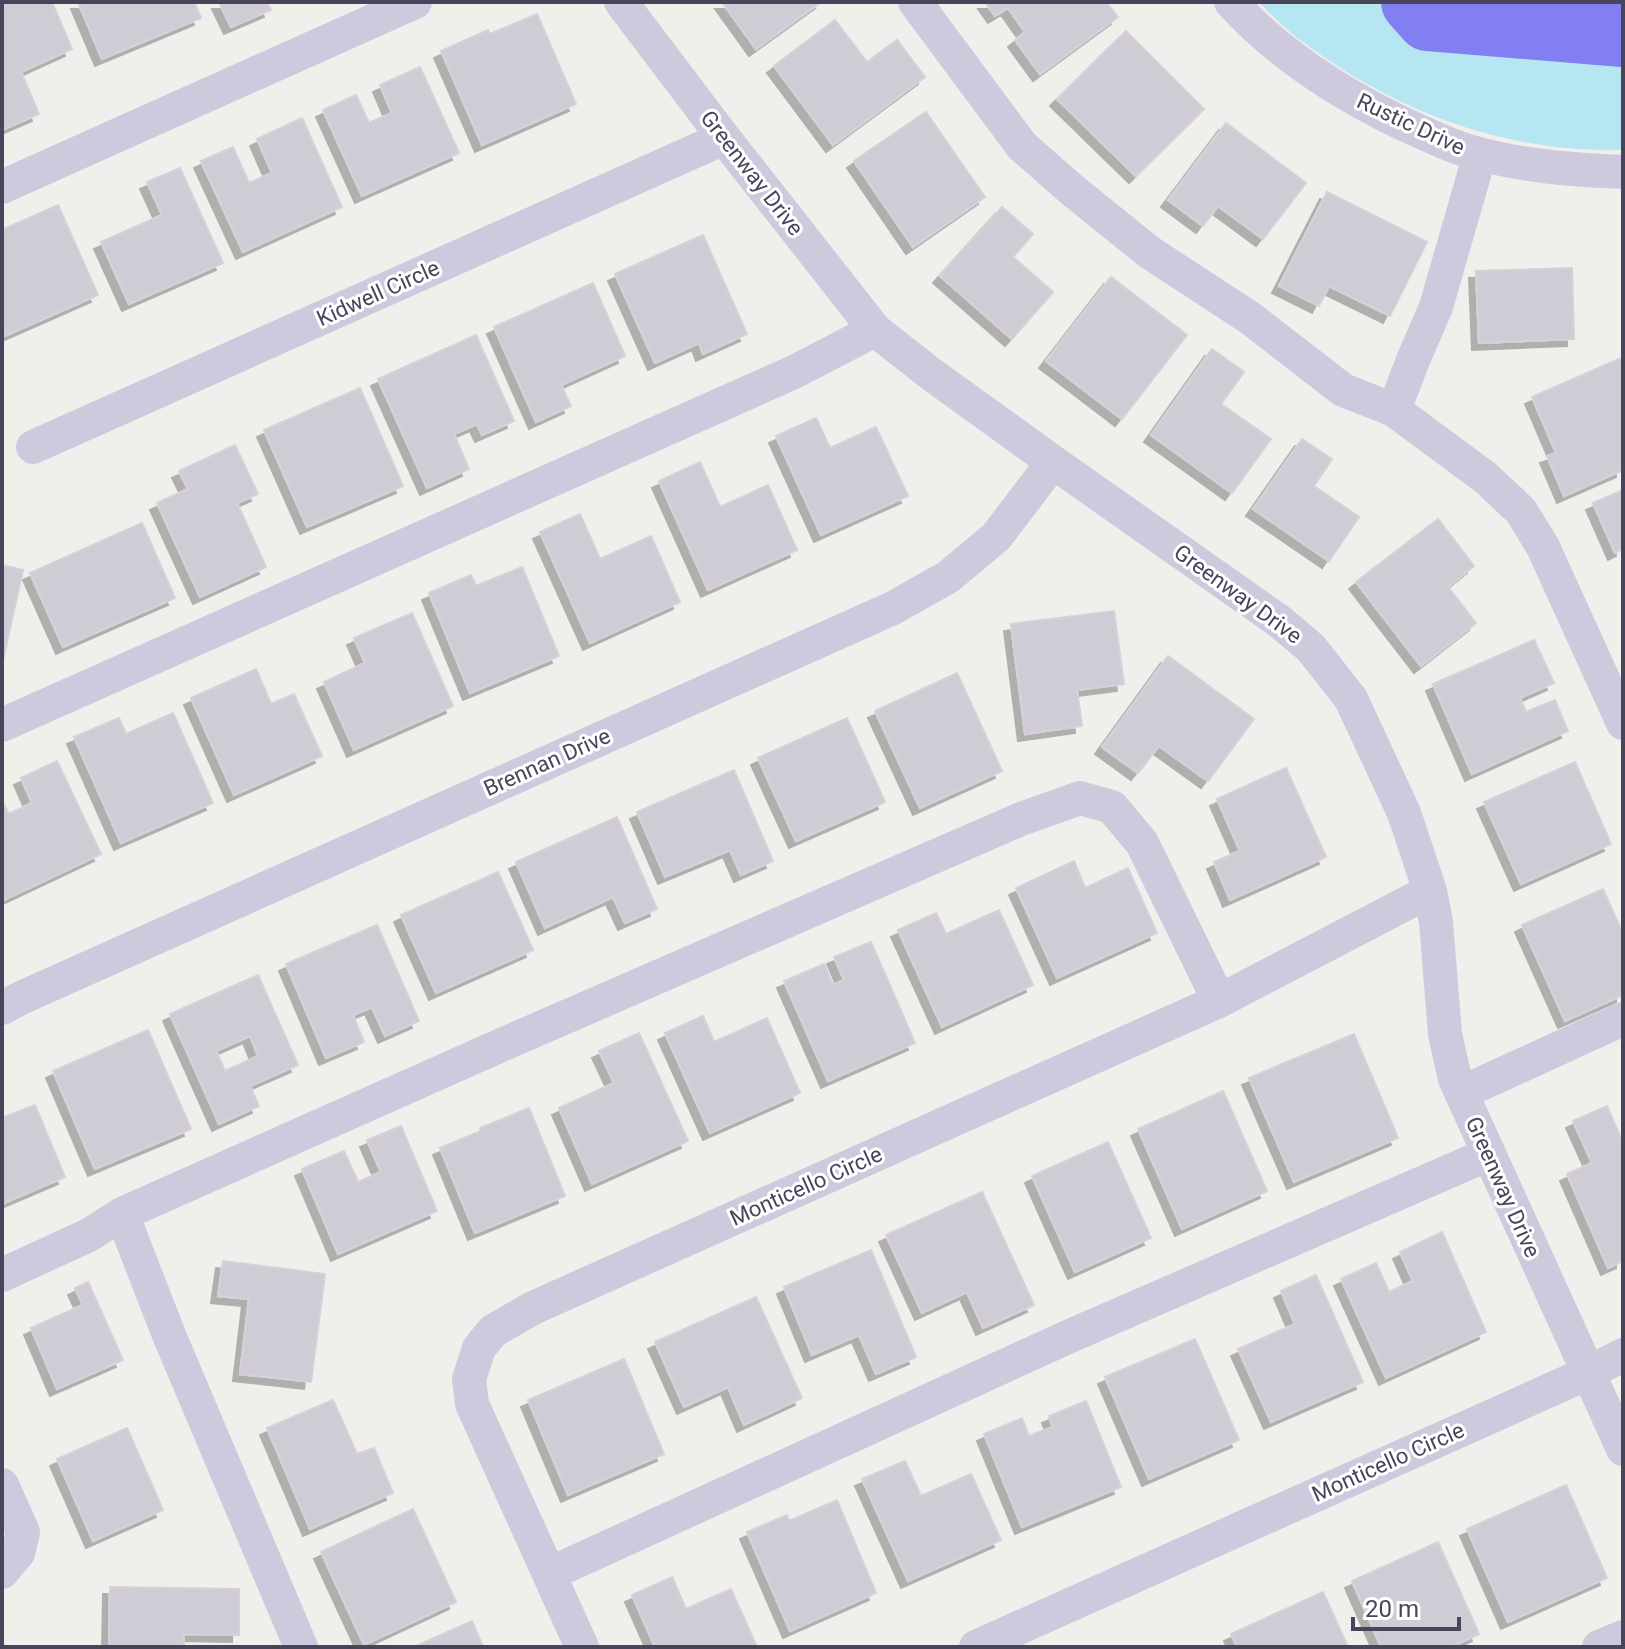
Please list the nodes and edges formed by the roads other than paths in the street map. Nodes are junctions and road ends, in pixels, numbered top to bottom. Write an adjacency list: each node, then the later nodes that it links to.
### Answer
1 (415, 2): 8 (street)
2 (621, 2): 5 (street, Greenway Drive)
3 (915, 2): 10 (street)
4 (1231, 2): 6 (street, Rustic Drive)
5 (724, 138): 9 (street, Greenway Drive); 11 (street, Kidwell Circle)
6 (1480, 154): 7 (street, Rustic Drive); 10 (street)
7 (1623, 172)
8 (2, 187)
9 (875, 330): 12 (street, Greenway Drive); 14 (street)
10 (1394, 410): 13 (street)
11 (33, 447)
12 (1053, 462): 15 (street, Greenway Drive); 17 (street, Brennan Drive)
13 (1623, 723)
14 (2, 725)
15 (1430, 891): 16 (street, Monticello Circle); 19 (street, Greenway Drive)
16 (1219, 1001): 21 (street); 28 (street, Monticello Circle)
17 (2, 1008)
18 (1623, 1019): 19 (street)
19 (1461, 1093): 20 (street, Greenway Drive)
20 (1489, 1154): 24 (street, Greenway Drive); 28 (street)
21 (122, 1214): 22 (street); 30 (street)
22 (2, 1275)
23 (1623, 1355): 24 (street, Monticello Circle)
24 (1588, 1373): 25 (street, Greenway Drive); 32 (street, Monticello Circle)
25 (1623, 1449)
26 (2, 1485): 27 (street)
27 (2, 1572)
28 (549, 1574): 31 (street, Monticello Circle)
29 (1623, 1637): 33 (street)
30 (301, 1647)
31 (582, 1647)
32 (976, 1647)
33 (1599, 1647)

